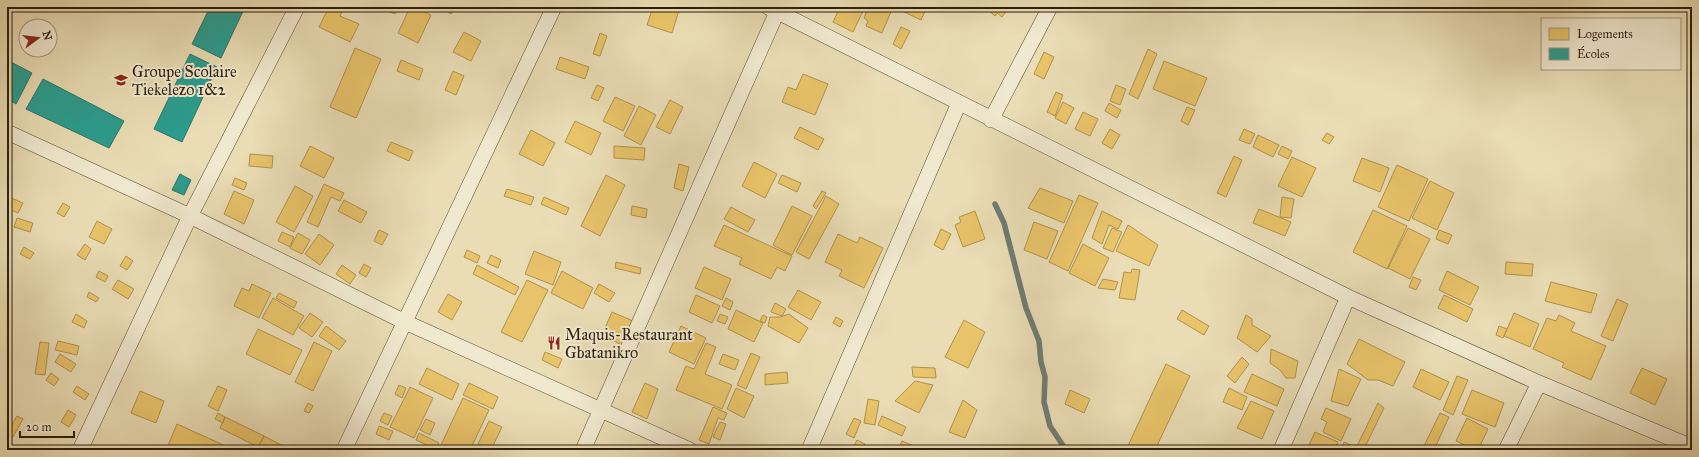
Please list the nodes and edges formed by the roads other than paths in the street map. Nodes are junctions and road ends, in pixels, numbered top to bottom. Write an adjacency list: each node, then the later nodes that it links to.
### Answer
1 (297, 7): 8 (street)
2 (554, 7): 10 (street)
3 (1050, 7): 6 (street)
4 (773, 9): 5 (street); 12 (street)
5 (959, 103): 6 (street); 18 (street)
6 (992, 120): 9 (street)
7 (7, 132): 8 (street)
8 (190, 216): 10 (street); 14 (street)
9 (1348, 297): 11 (street); 19 (street)
10 (405, 322): 12 (street); 15 (street)
11 (1539, 383): 13 (street); 20 (street)
12 (602, 410): 16 (street); 17 (street)
13 (1692, 447)
14 (80, 450)
15 (344, 450)
16 (583, 450)
17 (690, 450)
18 (809, 450)
19 (1281, 450)
20 (1506, 450)

